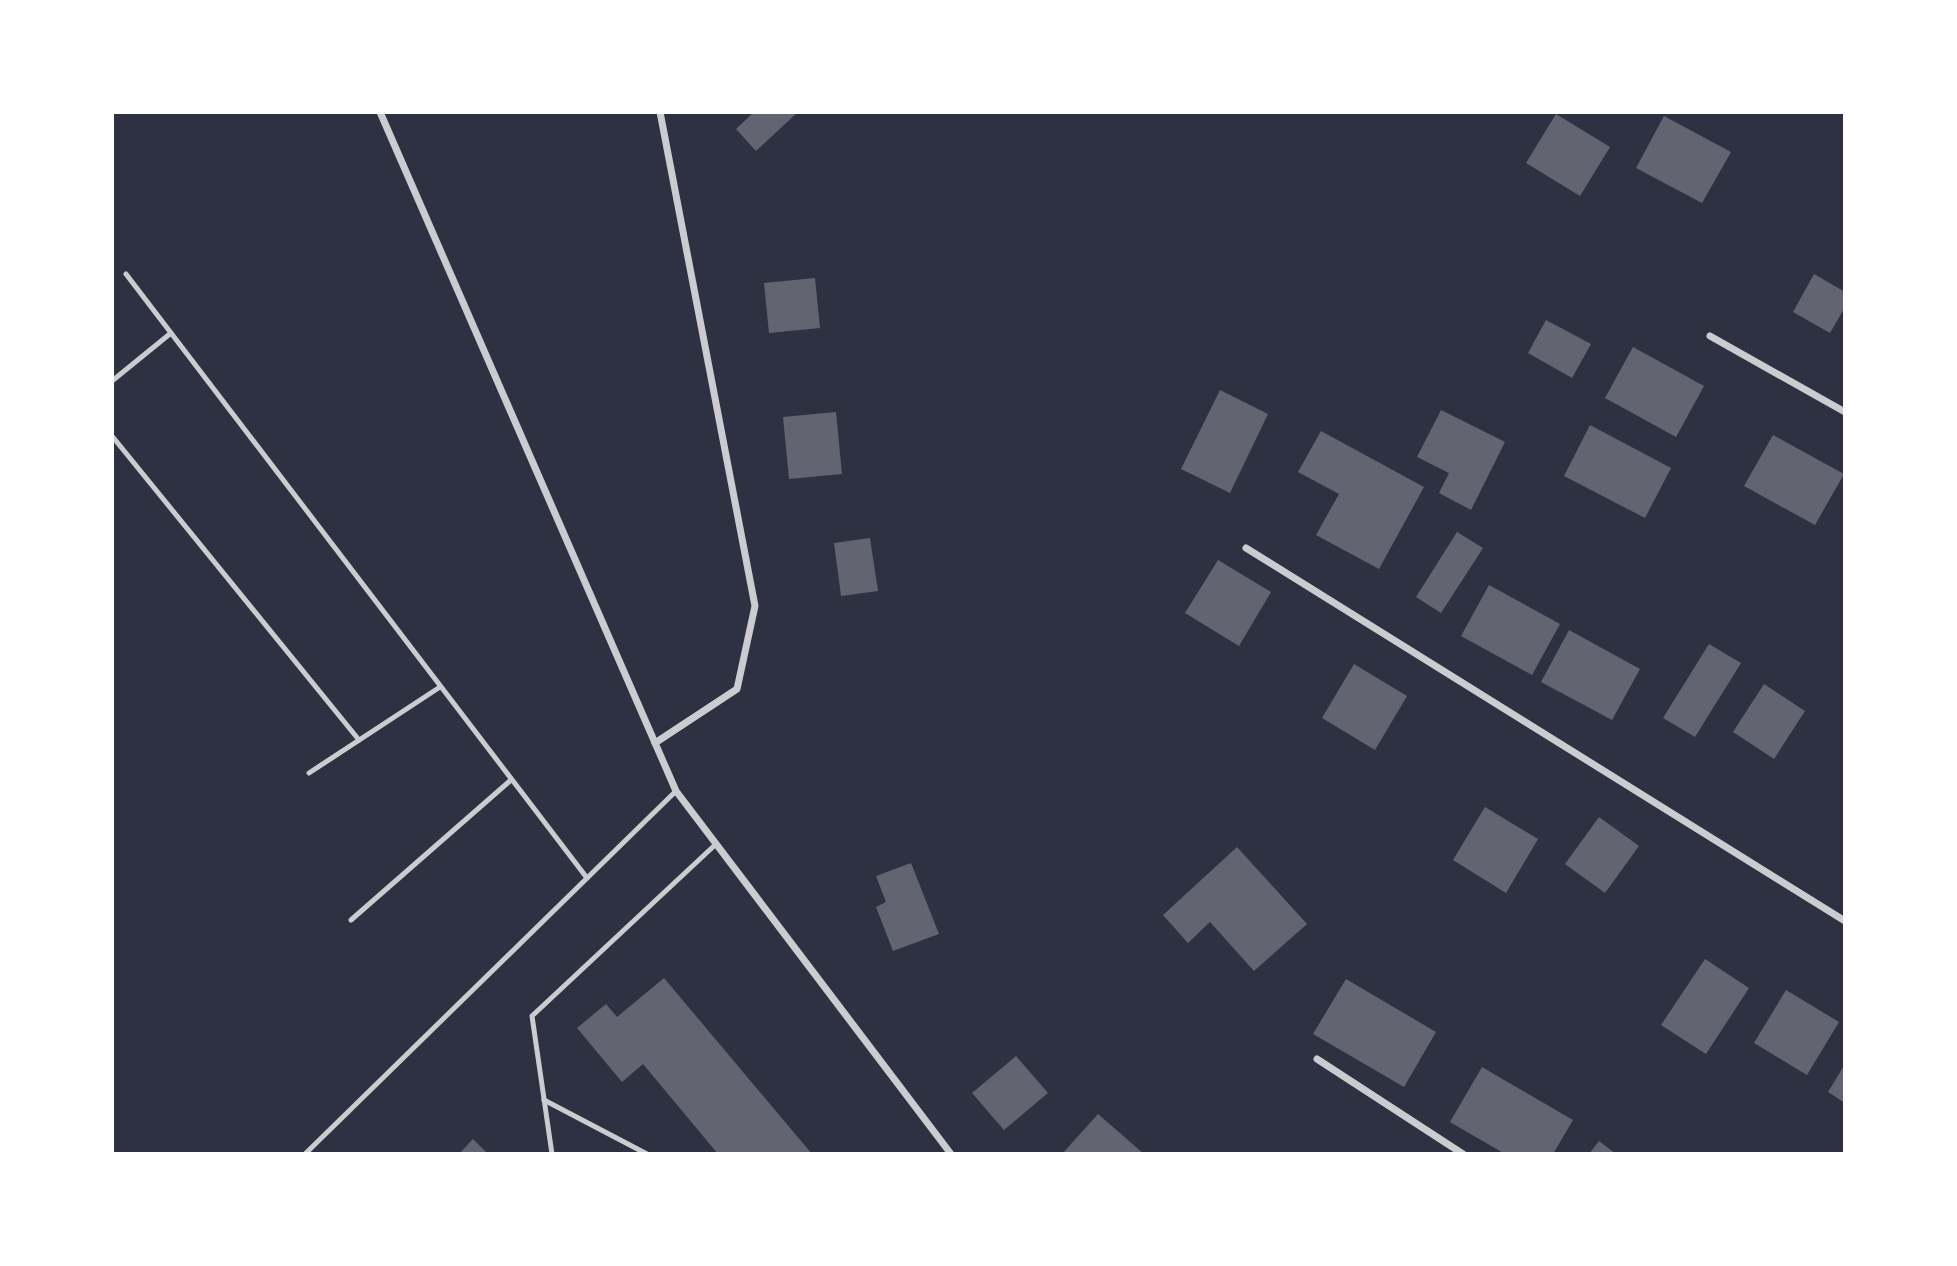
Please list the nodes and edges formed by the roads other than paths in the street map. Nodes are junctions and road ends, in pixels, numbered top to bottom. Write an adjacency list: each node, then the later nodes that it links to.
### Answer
1 (380, 112): 12 (street)
2 (660, 112): 12 (street)
3 (126, 274): 4 (lane)
4 (171, 333): 6 (lane); 10 (lane)
5 (1710, 336): 7 (street)
6 (112, 381)
7 (1845, 412)
8 (112, 436): 11 (lane)
9 (1246, 548): 19 (street)
10 (440, 687): 11 (lane); 14 (lane)
11 (359, 740): 13 (lane)
12 (655, 743): 15 (street)
13 (309, 773)
14 (511, 779): 17 (lane); 18 (lane)
15 (676, 791): 16 (street); 17 (lane)
16 (716, 844): 21 (lane); 25 (street)
17 (587, 878): 22 (lane)
18 (351, 920)
19 (1845, 921)
20 (1317, 1059): 26 (street)
21 (544, 1100): 23 (lane); 24 (lane)
22 (305, 1154)
23 (552, 1154)
24 (647, 1154)
25 (951, 1154)
26 (1463, 1154)

